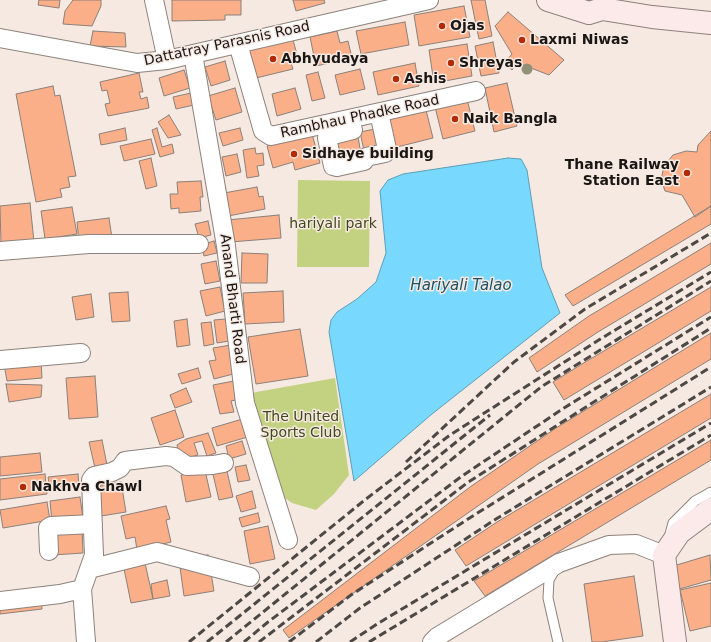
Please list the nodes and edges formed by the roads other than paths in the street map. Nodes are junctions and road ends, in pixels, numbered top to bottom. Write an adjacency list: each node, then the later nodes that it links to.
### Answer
1 (154, 0): 10 (street)
2 (429, 0): 8 (street, Dattatray Parasnis Road)
3 (548, 0): 4 (main road)
4 (589, 13): 5 (main road); 6 (main road)
5 (711, 23)
6 (711, 37)
7 (0, 38): 10 (street, Dattatray Parasnis Road)
8 (238, 44): 9 (street, Dattatray Parasnis Road); 13 (street, Rambhau Phadke Road)
9 (193, 54): 10 (street, Dattatray Parasnis Road); 22 (street, Anand Bharti Road)
10 (167, 60)
11 (476, 92): 12 (street, Rambhau Phadke Road)
12 (380, 118): 13 (street, Rambhau Phadke Road); 13 (street)
13 (350, 125)
14 (199, 244): 15 (street)
15 (0, 251)
16 (81, 353): 17 (street)
17 (0, 360)
18 (224, 463): 21 (street)
19 (711, 492): 25 (lane)
20 (711, 509): 25 (main road)
21 (90, 524): 23 (street); 24 (street); 27 (street)
22 (288, 540)
23 (88, 549)
24 (49, 551)
25 (664, 555): 26 (street); 34 (main road)
26 (559, 563): 32 (street); 33 (lane)
27 (90, 569): 28 (street); 29 (street)
28 (250, 577)
29 (82, 589): 30 (street); 31 (street)
30 (0, 601)
31 (86, 642)
32 (432, 642)
33 (558, 642)
34 (676, 642)

